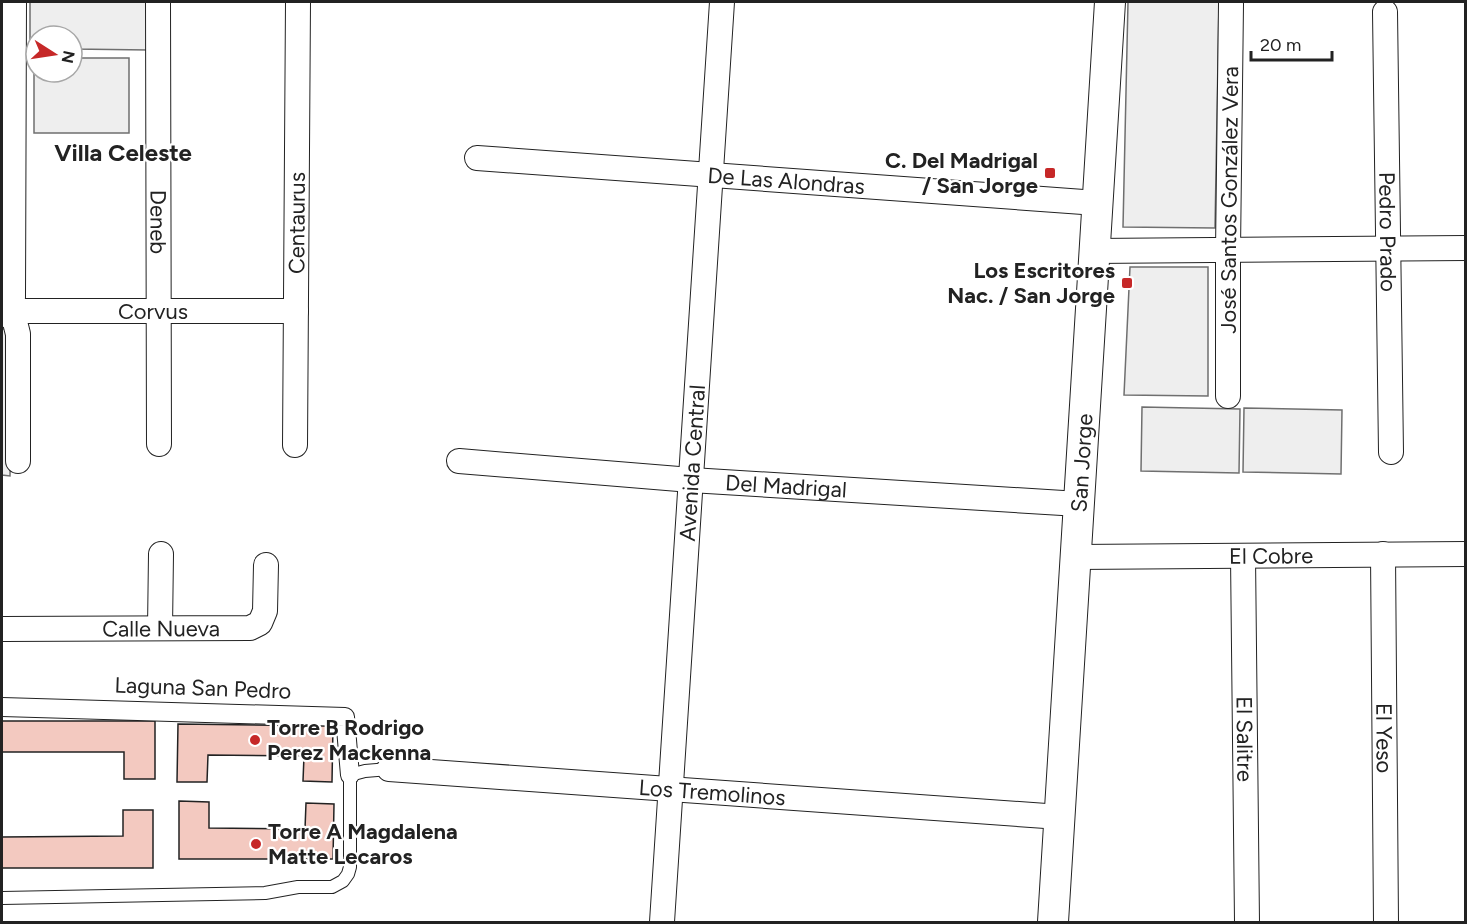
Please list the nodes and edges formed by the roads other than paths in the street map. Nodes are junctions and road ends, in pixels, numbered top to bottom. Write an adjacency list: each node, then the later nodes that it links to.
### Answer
1 (14, 2): 17 (street)
2 (158, 2): 15 (street, Deneb)
3 (298, 2): 16 (street, Centaurus)
4 (722, 2): 9 (street, Avenida Central)
5 (1110, 2): 10 (street, San Jorge)
6 (1231, 4): 13 (street, José Santos González Vera)
7 (1385, 12): 12 (street, Pedro Prado)
8 (477, 158): 9 (street, De Las Alondras)
9 (711, 174): 10 (street, De Las Alondras); 24 (street, Avenida Central)
10 (1098, 202): 14 (street, San Jorge)
11 (1466, 248): 12 (street)
12 (1388, 249): 13 (street); 21 (street, Pedro Prado)
13 (1228, 250): 14 (street); 18 (street, José Santos González Vera)
14 (1094, 251): 25 (street, San Jorge)
15 (159, 311): 16 (street, Corvus); 17 (street, Corvus); 19 (street, Deneb)
16 (296, 311): 20 (street, Centaurus)
17 (5, 313): 22 (street)
18 (1228, 396)
19 (159, 444)
20 (295, 445)
21 (1391, 452)
22 (18, 461)
23 (459, 461): 24 (street, Del Madrigal)
24 (691, 480): 25 (street, Del Madrigal); 37 (street, Avenida Central)
25 (1079, 504): 30 (street, San Jorge)
26 (161, 554): 32 (street)
27 (1383, 554): 28 (street, El Cobre); 29 (street, El Cobre); 43 (street, El Yeso)
28 (1466, 554)
29 (1243, 555): 30 (street, El Cobre); 42 (street, El Salitre)
30 (1076, 557): 38 (street, San Jorge)
31 (266, 565): 32 (street, Calle Nueva)
32 (160, 628): 33 (street, Calle Nueva)
33 (2, 629)
34 (2, 707): 36 (street, Laguna San Pedro)
35 (389, 770): 36 (lane, Los Tremolinos); 37 (street, Los Tremolinos)
36 (357, 773): 39 (lane)
37 (670, 789): 38 (street, Los Tremolinos); 40 (street, Avenida Central)
38 (1059, 818): 41 (street, San Jorge)
39 (2, 898)
40 (662, 922)
41 (1053, 922)
42 (1247, 922)
43 (1386, 922)

